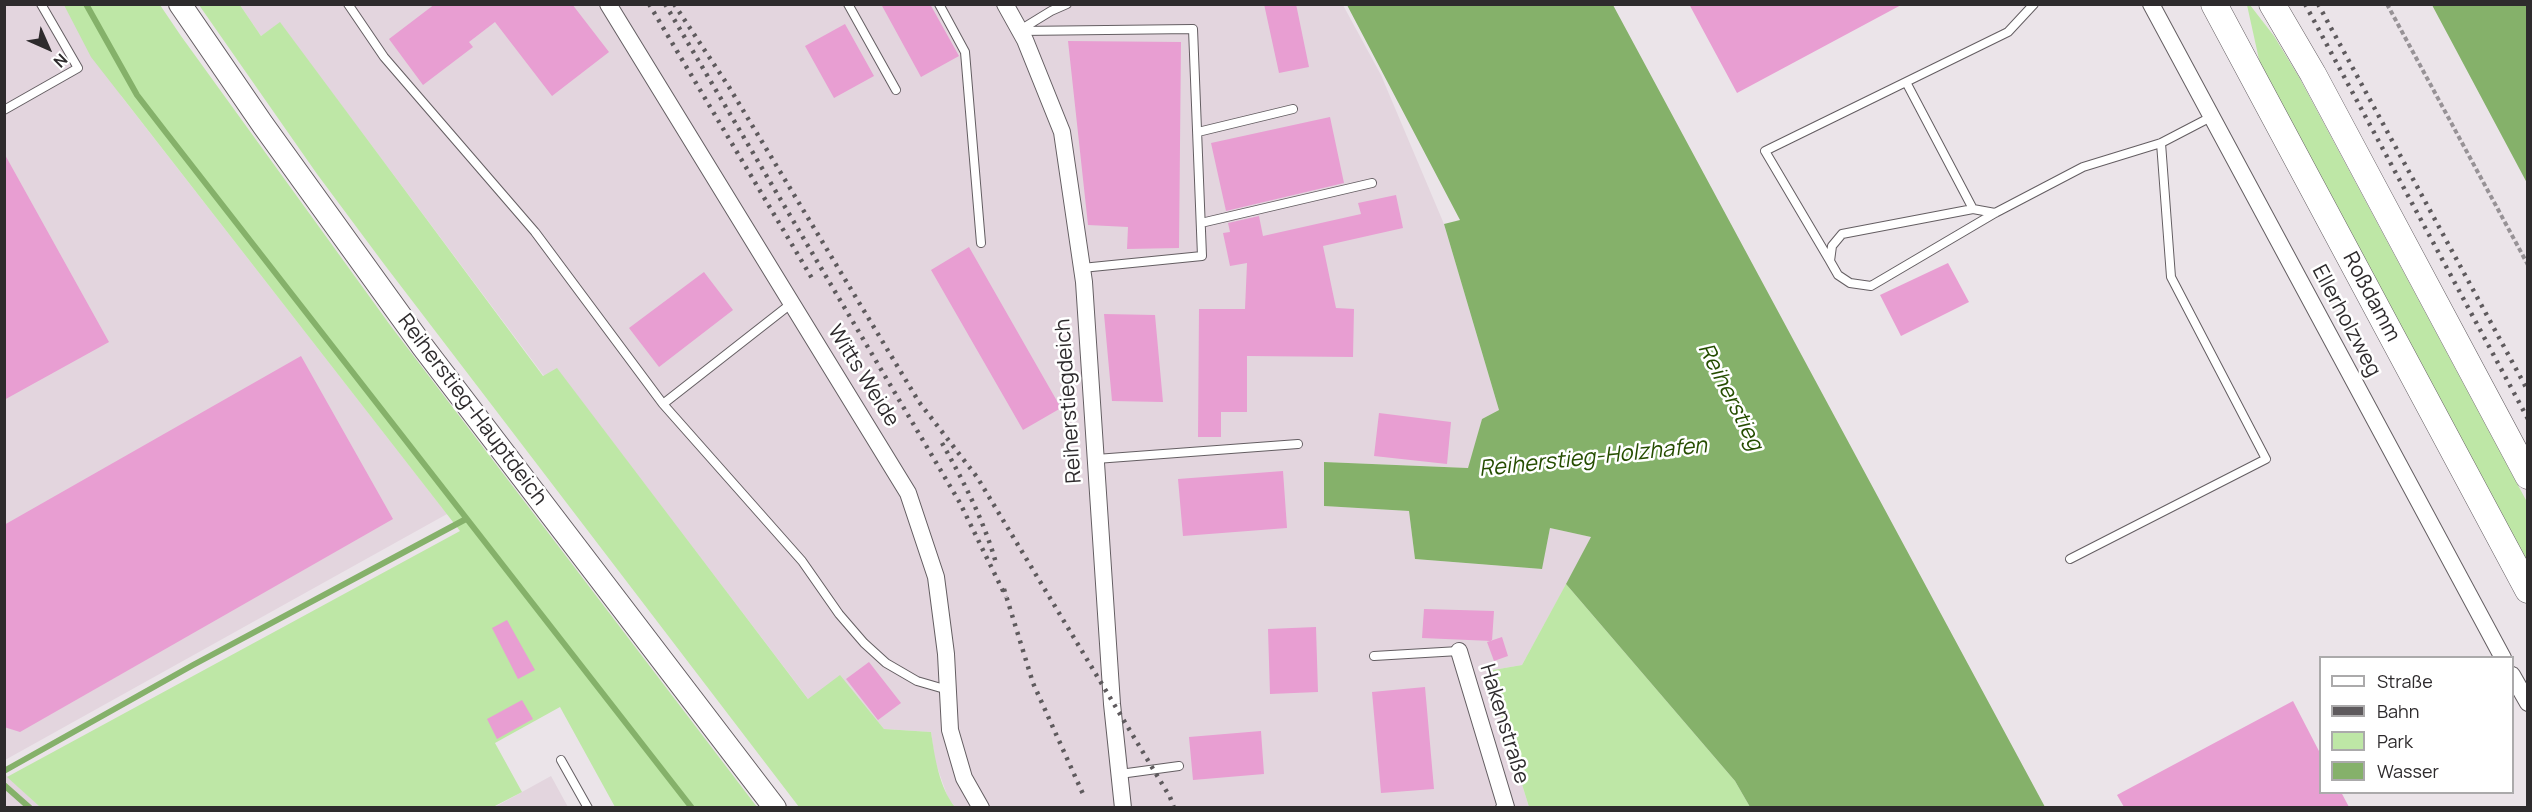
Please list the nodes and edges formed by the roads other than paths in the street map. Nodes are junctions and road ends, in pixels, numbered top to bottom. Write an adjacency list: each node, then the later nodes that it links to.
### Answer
1 (41, 4): 17 (lane)
2 (180, 4): 45 (main road, Reiherstieg-Hauptdeich)
3 (348, 4): 29 (lane)
4 (608, 4): 28 (street, Witts Weide)
5 (849, 4): 15 (lane)
6 (939, 4): 25 (lane)
7 (1005, 4): 13 (street, Reiherstiegdeich)
8 (1067, 4): 13 (lane)
9 (2034, 4): 14 (lane)
10 (2151, 4): 18 (street, Ellerholzweg)
11 (2214, 4): 34 (main road, Roßdamm)
12 (2272, 4): 32 (main road)
13 (1020, 31): 19 (lane); 27 (street, Reiherstiegdeich)
14 (1906, 82): 22 (lane); 26 (lane)
15 (896, 90)
16 (1293, 109): 19 (lane)
17 (4, 110)
18 (2211, 117): 20 (lane); 37 (street, Ellerholzweg)
19 (1198, 132): 24 (lane)
20 (2161, 143): 23 (lane); 33 (lane)
21 (1372, 183): 24 (lane)
22 (1973, 209): 23 (lane); 26 (lane)
23 (1995, 213): 26 (lane)
24 (1201, 224): 27 (lane)
25 (981, 243)
26 (1830, 261)
27 (1082, 268): 31 (street, Reiherstiegdeich)
28 (792, 303): 29 (lane); 39 (street, Witts Weide)
29 (663, 404): 39 (lane)
30 (1298, 444): 31 (lane)
31 (1096, 459): 43 (street, Reiherstiegdeich)
32 (2528, 476)
33 (2070, 559)
34 (2528, 590)
35 (1460, 651): 36 (lane); 48 (street, Hakenstraße)
36 (1374, 656)
37 (2502, 656)
38 (2514, 678): 40 (street)
39 (948, 690): 46 (street, Witts Weide)
40 (2528, 703)
41 (561, 760): 44 (lane)
42 (1179, 766): 43 (lane)
43 (1120, 774): 47 (street, Reiherstiegdeich)
44 (588, 807)
45 (775, 807)
46 (981, 807)
47 (1124, 807)
48 (1504, 807)

